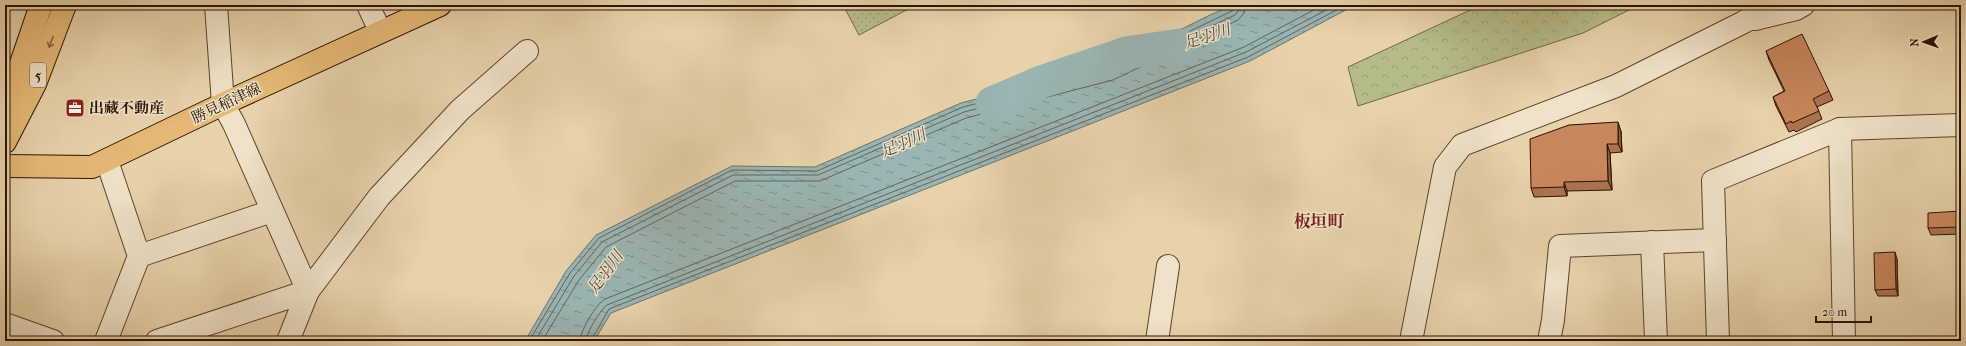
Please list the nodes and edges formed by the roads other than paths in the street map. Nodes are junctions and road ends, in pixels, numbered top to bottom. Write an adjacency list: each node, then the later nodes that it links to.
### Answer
1 (41, 5): 12 (main road, 5)
2 (65, 5): 15 (main road, 5, one-way to 15)
3 (216, 5): 11 (street)
4 (368, 5): 9 (street)
5 (440, 5): 9 (main road, 勝見稲津線)
6 (1770, 5): 8 (street)
7 (1803, 5): 8 (street)
8 (1744, 22): 30 (street)
9 (380, 31): 11 (main road, 勝見稲津線)
10 (527, 51): 23 (street)
11 (223, 104): 16 (main road, 勝見稲津線); 18 (street)
12 (5, 119)
13 (1961, 125): 14 (street)
14 (1840, 129): 19 (street); 34 (street)
15 (5, 142)
16 (107, 161): 17 (main road, 勝見稲津線); 21 (street)
17 (5, 166)
18 (272, 211): 21 (street); 23 (street)
19 (1715, 240): 20 (street); 33 (street)
20 (1652, 242): 31 (street); 32 (street)
21 (139, 256): 27 (street)
22 (1168, 266): 29 (street)
23 (308, 291): 25 (street); 28 (street)
24 (5, 324): 26 (street)
25 (168, 339)
26 (53, 341)
27 (106, 341)
28 (288, 341)
29 (1158, 341)
30 (1411, 341)
31 (1549, 341)
32 (1656, 341)
33 (1718, 341)
34 (1844, 341)

